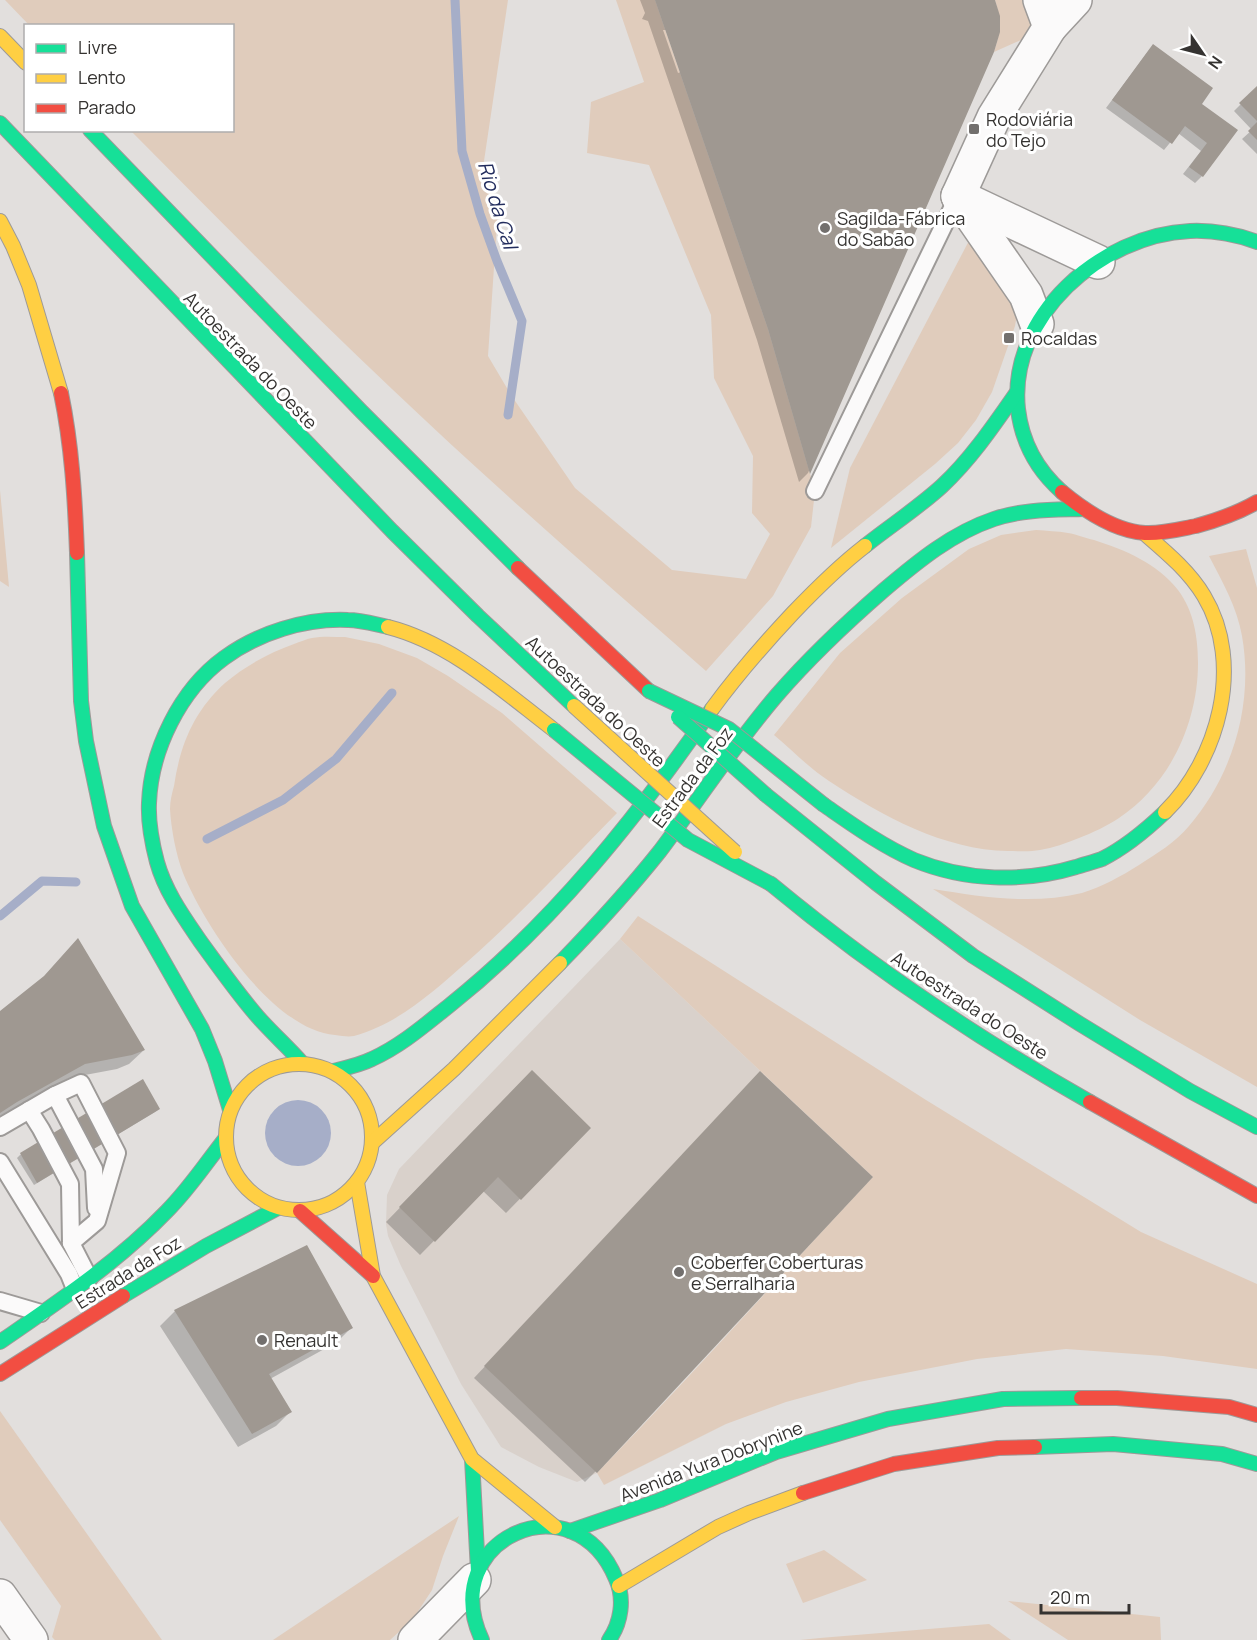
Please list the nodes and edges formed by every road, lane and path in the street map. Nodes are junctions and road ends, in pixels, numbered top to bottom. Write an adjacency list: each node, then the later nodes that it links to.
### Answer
1 (1075, 0): 2 (street)
2 (1045, 14): 7 (street)
3 (0, 36): 4 (main road)
4 (24, 61)
5 (0, 123): 18 (main road, Autoestrada do Oeste, bridge)
6 (92, 132): 17 (main road)
7 (958, 196): 10 (street); 11 (street); 13 (lane)
8 (0, 221): 23 (main road)
9 (1257, 242): 10 (main road)
10 (1098, 262): 11 (main road)
11 (1037, 324): 12 (main road)
12 (1017, 392): 15 (main road); 20 (main road, Estrada da Foz)
13 (815, 491)
14 (1257, 502): 16 (main road)
15 (1084, 509): 16 (main road); 27 (main road, Estrada da Foz)
16 (1144, 533): 17 (main road, bridge)
17 (649, 691): 25 (main road, bridge)
18 (771, 884): 19 (main road, bridge); 30 (main road, Autoestrada do Oeste)
19 (302, 1063): 20 (main road); 23 (main road)
20 (333, 1071): 27 (main road)
21 (55, 1095): 22 (lane); 33 (lane); 33 (lane)
22 (29, 1110): 24 (lane); 34 (lane)
23 (230, 1110): 26 (main road)
24 (0, 1127)
25 (1257, 1127)
26 (225, 1139): 31 (main road); 36 (main road, Estrada da Foz)
27 (372, 1143): 29 (main road)
28 (0, 1162): 37 (lane)
29 (357, 1182): 32 (main road); 35 (main road)
30 (1257, 1196)
31 (278, 1208): 32 (main road); 41 (main road, Estrada da Foz)
32 (300, 1211): 35 (main road)
33 (97, 1221): 34 (lane)
34 (71, 1243): 36 (lane)
35 (372, 1276): 43 (main road)
36 (89, 1278): 37 (main road, Estrada da Foz)
37 (75, 1288): 39 (main road, Estrada da Foz)
38 (0, 1301): 39 (lane)
39 (41, 1313): 40 (main road, Estrada da Foz)
40 (0, 1342)
41 (0, 1374)
42 (1257, 1415): 46 (main road, Avenida Yura Dobrynine)
43 (472, 1459): 45 (main road); 47 (main road)
44 (1257, 1464): 48 (main road)
45 (555, 1527): 46 (main road); 47 (main road)
46 (570, 1531): 48 (main road)
47 (476, 1575): 51 (street); 52 (main road)
48 (619, 1586): 53 (main road)
49 (0, 1596): 50 (street)
50 (31, 1640)
51 (415, 1640)
52 (482, 1640)
53 (609, 1640)

